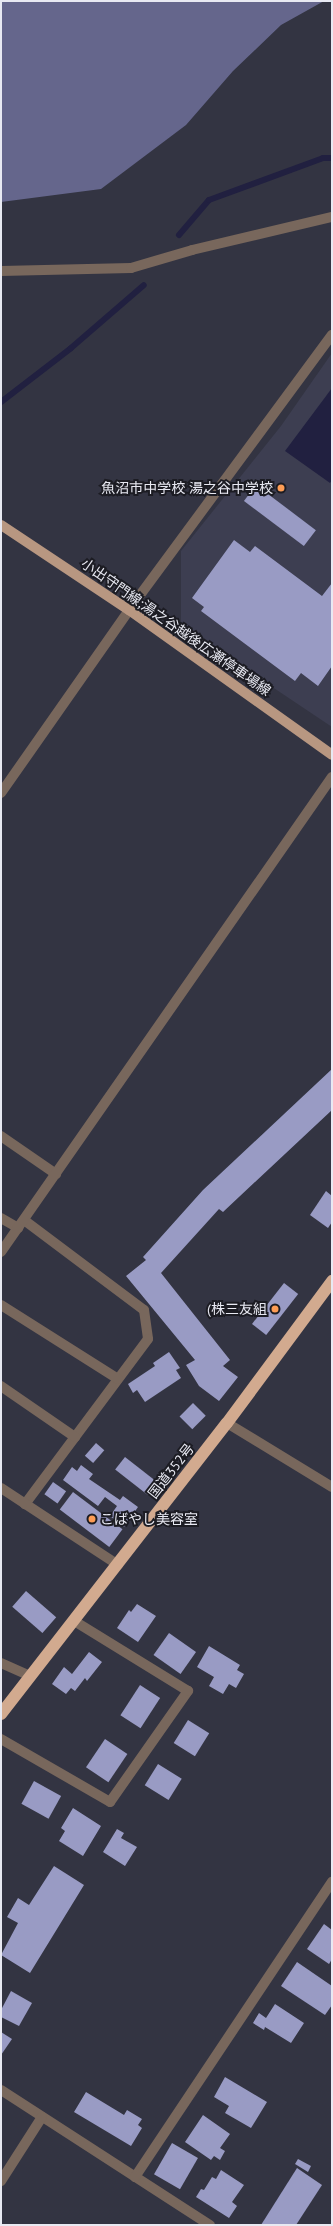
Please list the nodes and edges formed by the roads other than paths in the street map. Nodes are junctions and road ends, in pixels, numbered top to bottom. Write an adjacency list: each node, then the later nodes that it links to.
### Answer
1 (332, 217): 2 (street)
2 (1, 271)
3 (332, 334): 5 (street)
4 (1, 525): 5 (main road, 小出守門線;湯之谷越後広瀬停車場線)
5 (129, 610): 6 (main road, 小出守門線;湯之谷越後広瀬停車場線); 8 (street)
6 (332, 755)
7 (332, 777): 10 (street)
8 (1, 794)
9 (1, 1136): 10 (street)
10 (56, 1174): 12 (street)
11 (1, 1218): 13 (street)
12 (24, 1220): 13 (street); 17 (street)
13 (18, 1228): 14 (street)
14 (1, 1252)
15 (332, 1281): 19 (highway, 国道352号)
16 (1, 1305): 17 (street)
17 (118, 1379): 20 (street)
18 (1, 1386): 20 (street)
19 (227, 1422): 21 (street); 24 (highway, 国道352号)
20 (75, 1437): 23 (street)
21 (332, 1487)
22 (1, 1488): 23 (street)
23 (25, 1504): 24 (street)
24 (118, 1565): 25 (highway, 国道352号)
25 (74, 1621): 27 (highway, 国道352号); 29 (street)
26 (1, 1663): 27 (street)
27 (30, 1676): 28 (highway, 国道352号)
28 (1, 1714)
29 (1, 1739)
30 (332, 1882): 33 (street)
31 (1, 2090): 32 (street)
32 (42, 2117): 33 (street); 34 (street)
33 (135, 2177): 35 (street)
34 (1, 2181)
35 (210, 2225)

